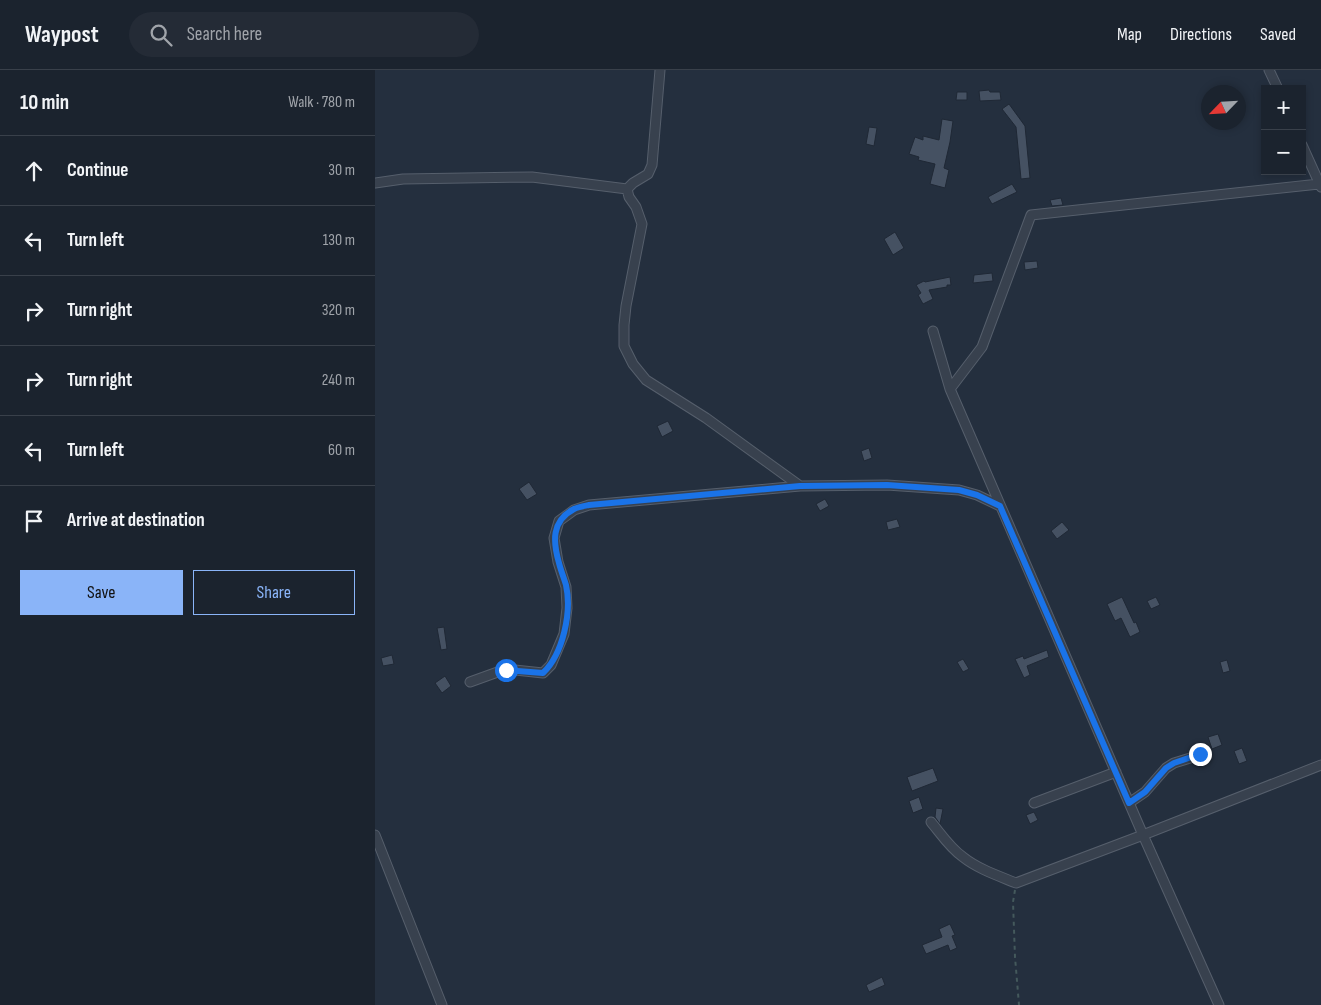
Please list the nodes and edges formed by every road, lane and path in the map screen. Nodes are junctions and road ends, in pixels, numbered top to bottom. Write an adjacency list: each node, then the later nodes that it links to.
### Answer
1 (660, 70): 7 (street)
2 (1269, 70): 3 (street)
3 (1276, 85)
4 (1306, 154): 6 (street)
5 (375, 183): 7 (street)
6 (1320, 185): 9 (street)
7 (627, 189): 10 (street)
8 (933, 331): 9 (street)
9 (949, 389): 11 (street)
10 (800, 486): 11 (street); 12 (street)
11 (1000, 506): 15 (street)
12 (470, 682)
13 (1200, 754): 17 (street)
14 (1321, 765): 20 (street)
15 (1116, 772): 16 (street); 17 (street)
16 (1034, 803)
17 (1129, 803): 20 (street)
18 (931, 822): 21 (street)
19 (375, 836): 22 (street)
20 (1143, 836): 21 (street); 24 (street)
21 (1016, 883): 23 (path)
22 (441, 1005)
23 (1019, 1005)
24 (1219, 1005)

